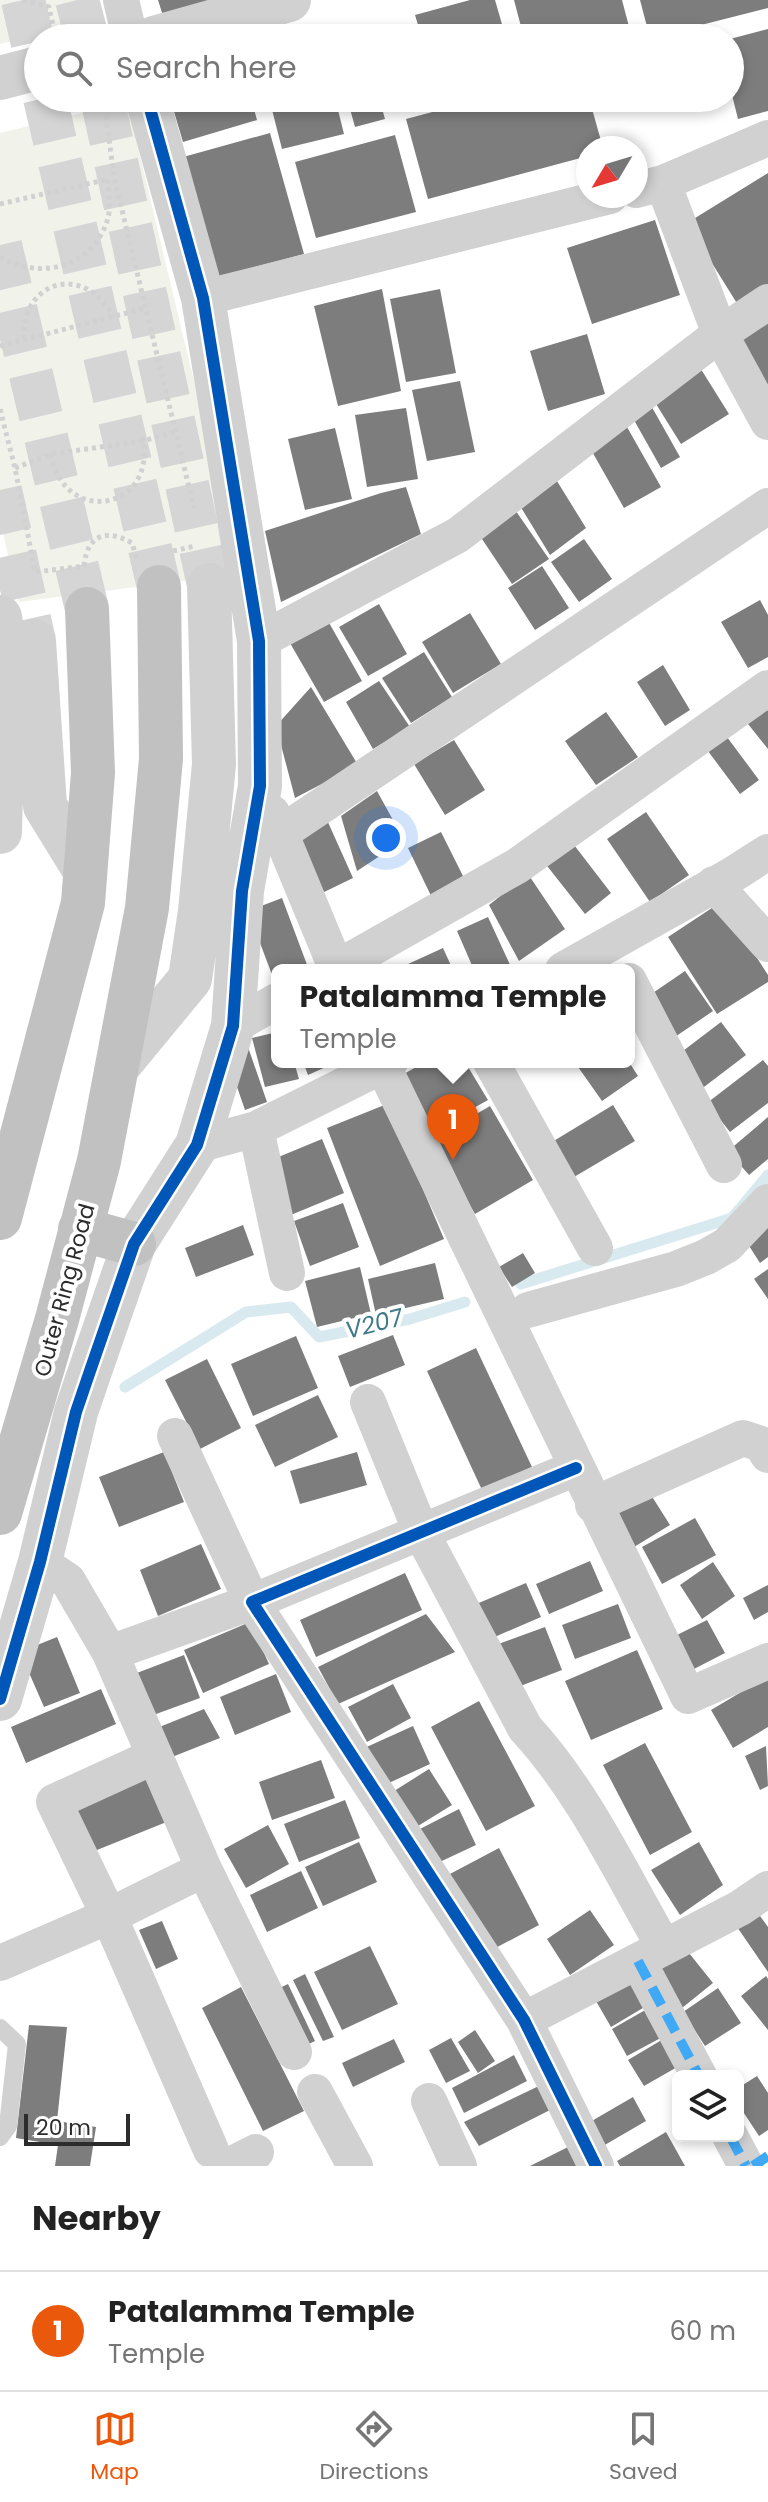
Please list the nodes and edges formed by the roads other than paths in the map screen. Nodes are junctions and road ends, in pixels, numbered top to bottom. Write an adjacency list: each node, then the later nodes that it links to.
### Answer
1 (121, 0): 3 (street)
2 (289, 0): 4 (street)
3 (127, 24)
4 (204, 24)
5 (24, 72): 6 (street)
6 (0, 78)
7 (151, 112): 11 (street)
8 (768, 138): 9 (street)
9 (650, 186): 13 (street)
10 (576, 205): 11 (street)
11 (203, 298): 20 (street)
12 (768, 302): 13 (street)
13 (720, 334): 14 (street); 20 (street)
14 (768, 422)
15 (768, 506): 24 (street)
16 (158, 565): 36 (highway, Outer Ring Road)
17 (206, 565): 36 (street)
18 (87, 609): 26 (highway)
19 (17, 629): 23 (street); 26 (street)
20 (259, 641): 22 (street)
21 (768, 688): 31 (street)
22 (260, 786): 24 (street); 35 (street)
23 (0, 832)
24 (281, 833): 30 (street)
25 (768, 852): 27 (street)
26 (85, 871): 44 (highway)
27 (714, 884): 28 (street); 29 (street)
28 (768, 944)
29 (616, 957): 32 (street)
30 (333, 964)
31 (344, 964)
32 (587, 964)
33 (635, 993): 42 (street)
34 (271, 1004): 35 (street)
35 (233, 1026): 41 (street)
36 (119, 1065): 45 (highway, Outer Ring Road)
37 (375, 1068): 40 (street)
38 (387, 1068): 53 (street)
39 (494, 1068): 47 (street)
40 (256, 1129): 41 (street); 48 (street)
41 (197, 1145): 46 (street)
42 (724, 1165)
43 (768, 1202): 49 (street)
44 (2, 1204)
45 (80, 1229): 46 (highway); 55 (highway, Outer Ring Road)
46 (134, 1244): 57 (street)
47 (595, 1248)
48 (287, 1273)
49 (528, 1310)
50 (368, 1402): 56 (street)
51 (175, 1436): 58 (street)
52 (768, 1455): 54 (street)
53 (576, 1468): 54 (street); 56 (street)
54 (593, 1505): 60 (street)
55 (0, 1513)
56 (421, 1532): 58 (street); 66 (street)
57 (40, 1562): 59 (street); 61 (street)
58 (252, 1602): 59 (street); 68 (street)
59 (110, 1653): 62 (street)
60 (768, 1661)
61 (0, 1699)
62 (155, 1756): 63 (street); 65 (street)
63 (204, 1869): 65 (street); 70 (street)
64 (768, 1889): 66 (street)
65 (109, 1916): 67 (street); 76 (street)
66 (651, 1954): 68 (street); 71 (street)
67 (0, 1963)
68 (524, 2020): 80 (street)
69 (0, 2028): 74 (lane)
70 (294, 2052)
71 (697, 2070)
72 (315, 2092): 78 (street)
73 (429, 2101): 79 (street)
74 (0, 2137)
75 (733, 2142): 81 (street)
76 (232, 2156)
77 (768, 2156): 82 (street)
78 (355, 2166)
79 (459, 2166)
80 (596, 2166)
81 (746, 2166)
82 (753, 2166)

